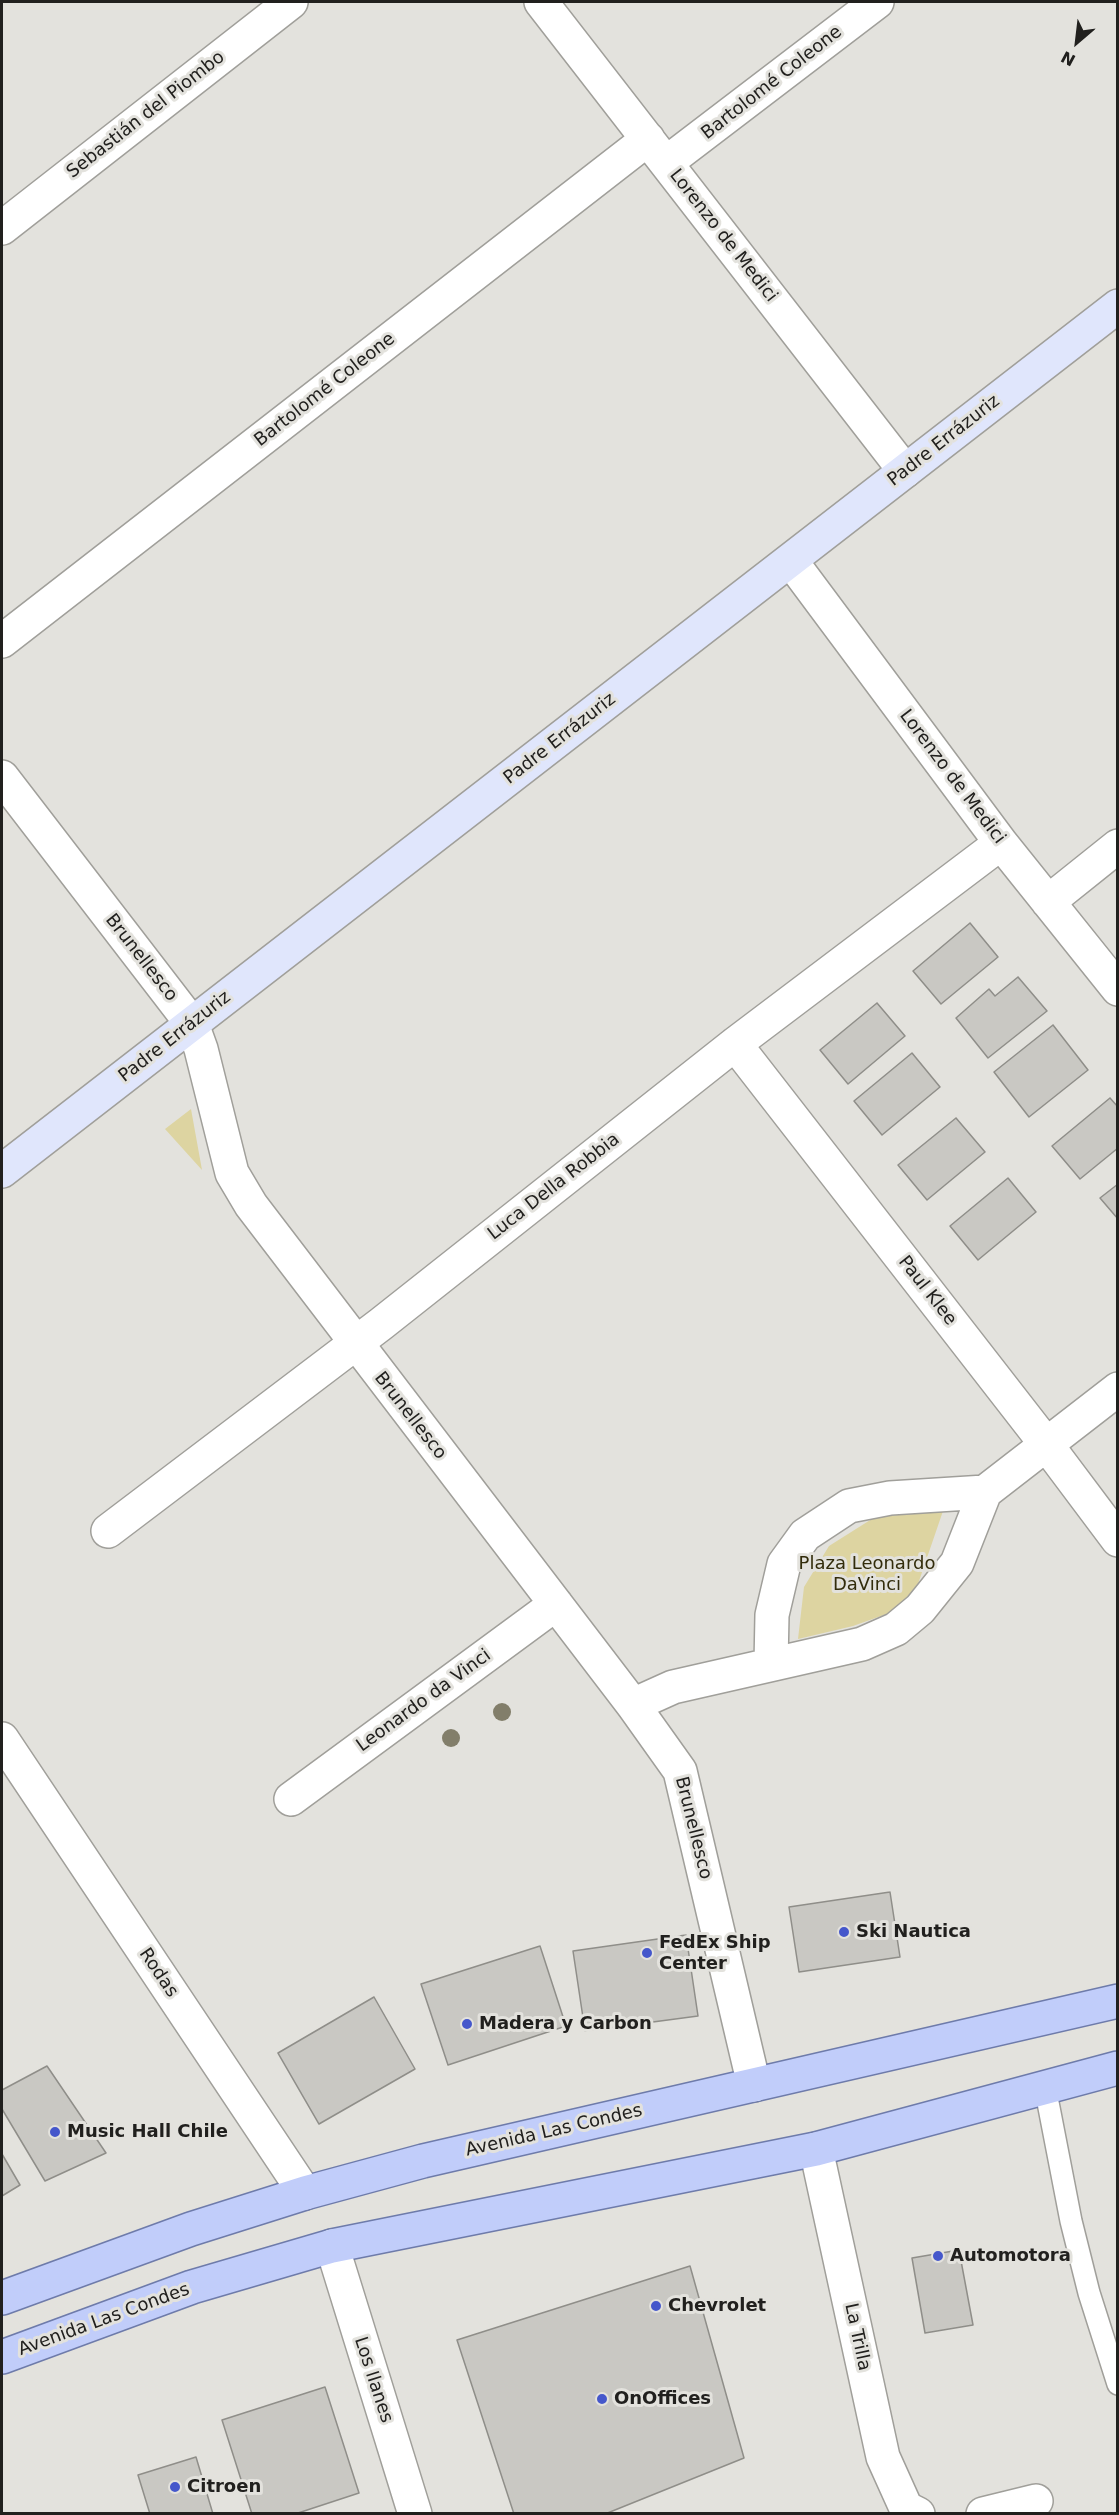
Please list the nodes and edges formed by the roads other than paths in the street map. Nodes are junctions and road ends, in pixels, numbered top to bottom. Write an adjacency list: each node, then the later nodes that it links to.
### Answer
1 (291, 2): 5 (street, Sebastián del Piombo)
2 (542, 2): 4 (street, Lorenzo de Medici)
3 (877, 2): 4 (street, Bartolomé Coleone)
4 (657, 151): 7 (street, Lorenzo de Medici); 9 (street, Bartolomé Coleone)
5 (2, 228)
6 (1118, 306): 7 (street, Padre Errázuriz)
7 (905, 471): 8 (street, Padre Errázuriz)
8 (790, 561): 11 (street, Lorenzo de Medici); 15 (street, Padre Errázuriz)
9 (2, 641)
10 (2, 777): 15 (street, Brunellesco)
11 (1001, 843): 13 (street, Lorenzo de Medici); 16 (street, Luca Della Robbia)
12 (1118, 846): 13 (street)
13 (1048, 902): 14 (street, Lorenzo de Medici)
14 (1118, 989)
15 (192, 1024): 17 (street, Padre Errázuriz); 18 (street, Brunellesco)
16 (735, 1044): 18 (street, Luca Della Robbia); 20 (street, Paul Klee)
17 (2, 1171)
18 (354, 1343): 22 (street, Luca Della Robbia); 24 (street, Brunellesco)
19 (1118, 1389): 20 (street)
20 (1047, 1444): 21 (street); 23 (street, Paul Klee)
21 (985, 1492): 25 (street); 25 (street)
22 (108, 1531)
23 (1118, 1540)
24 (556, 1604): 26 (street, Brunellesco); 28 (street, Leonardo da Vinci)
25 (771, 1664): 26 (street)
26 (633, 1705): 31 (street, Brunellesco)
27 (4, 1750): 34 (street, Rodas)
28 (291, 1798)
29 (1118, 2001): 31 (main road, Avenida Las Condes)
30 (1118, 2068): 32 (main road, Avenida Las Condes)
31 (754, 2085): 34 (main road, Avenida Las Condes)
32 (1045, 2087): 33 (main road, Avenida Las Condes); 38 (lane)
33 (816, 2149): 35 (main road, Avenida Las Condes); 41 (street, La Trilla)
34 (305, 2193): 36 (main road, Avenida Las Condes)
35 (332, 2246): 37 (main road, Avenida Las Condes); 40 (street, Los Ilanes)
36 (2, 2298)
37 (2, 2357)
38 (1118, 2384)
39 (1036, 2501): 42 (street)
40 (415, 2514)
41 (918, 2514)
42 (983, 2514)

